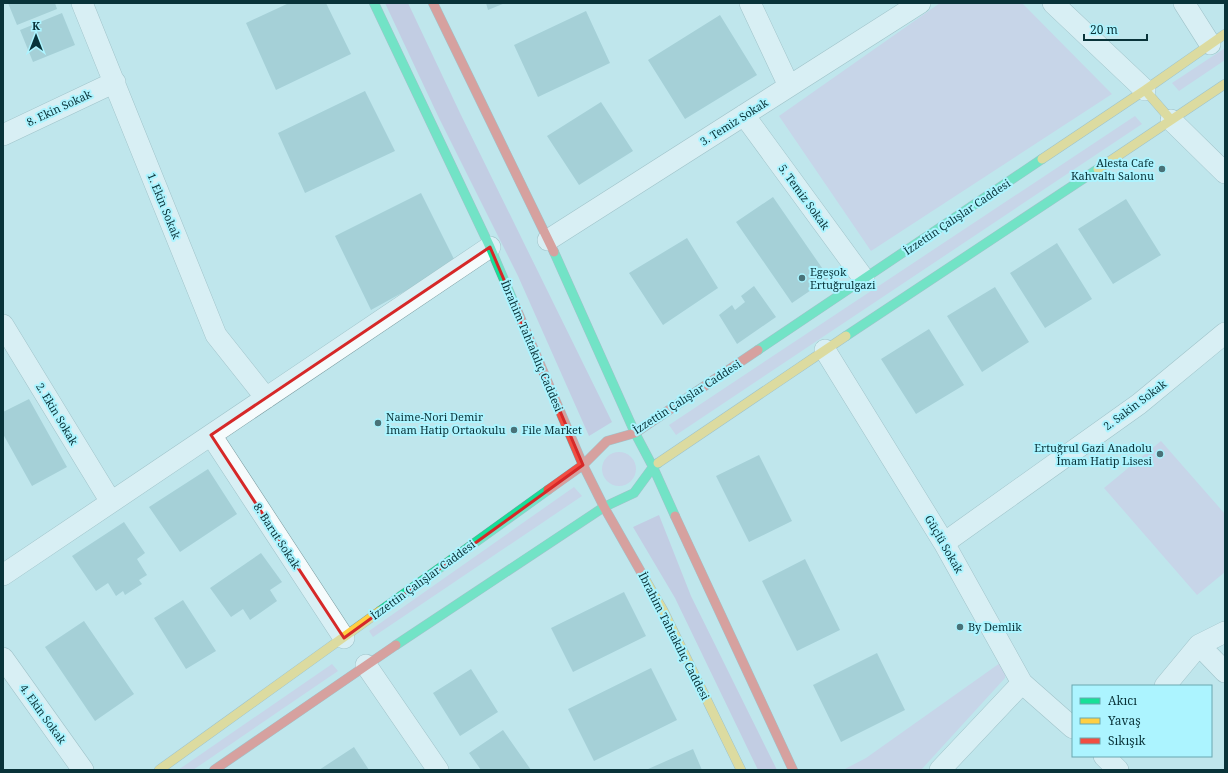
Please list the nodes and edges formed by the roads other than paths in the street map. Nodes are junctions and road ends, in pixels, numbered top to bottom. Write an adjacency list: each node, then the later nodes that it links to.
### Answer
1 (82, 3): 9 (street, 1. Ekin Sokak)
2 (374, 3): 18 (street, İbrahim Tahtakılıç Caddesi)
3 (433, 3): 17 (street)
4 (750, 3): 11 (street)
5 (920, 3): 11 (street, 3. Temiz Sokak)
6 (1053, 3): 12 (street)
7 (1184, 3): 8 (street)
8 (1218, 39): 12 (street, İzzettin Çalışlar Caddesi)
9 (114, 82): 15 (street, 8. Ekin Sokak); 23 (street, 1. Ekin Sokak)
10 (1225, 84): 14 (street)
11 (790, 86): 13 (street, 3. Temiz Sokak)
12 (1145, 90): 14 (street); 19 (street, İzzettin Çalışlar Caddesi)
13 (744, 115): 17 (street, 3. Temiz Sokak); 19 (street, 5. Temiz Sokak)
14 (1171, 120): 16 (street); 22 (street)
15 (3, 135)
16 (1225, 173)
17 (548, 240): 24 (street)
18 (490, 247): 23 (street); 26 (street, İbrahim Tahtakılıç Caddesi)
19 (864, 279): 24 (street, İzzettin Çalışlar Caddesi)
20 (3, 325): 28 (street, 2. Ekin Sokak)
21 (1225, 332): 30 (street, 2. Sakin Sokak)
22 (825, 350): 27 (street); 30 (street, Güçlü Sokak)
23 (266, 398): 25 (street)
24 (635, 433): 26 (street, İzzettin Çalışlar Caddesi); 27 (street)
25 (211, 435): 28 (street); 33 (street, 8. Barut Sokak)
26 (582, 465): 29 (street, İbrahim Tahtakılıç Caddesi); 33 (street, İzzettin Çalışlar Caddesi)
27 (653, 467): 29 (street); 46 (street)
28 (111, 502): 31 (street)
29 (604, 507): 36 (street); 45 (street, İbrahim Tahtakılıç Caddesi)
30 (944, 543): 38 (street, Güçlü Sokak)
31 (3, 575)
32 (1225, 632): 34 (street)
33 (346, 641): 42 (street, İzzettin Çalışlar Caddesi)
34 (1199, 645): 37 (street); 39 (street)
35 (3, 658): 41 (street, 4. Ekin Sokak)
36 (364, 662): 43 (street); 44 (street)
37 (1225, 672)
38 (1022, 683): 40 (street, Güçlü Sokak); 47 (street)
39 (1166, 685)
40 (1072, 727)
41 (83, 770)
42 (159, 770)
43 (214, 770)
44 (438, 770)
45 (741, 770)
46 (793, 770)
47 (940, 770)

